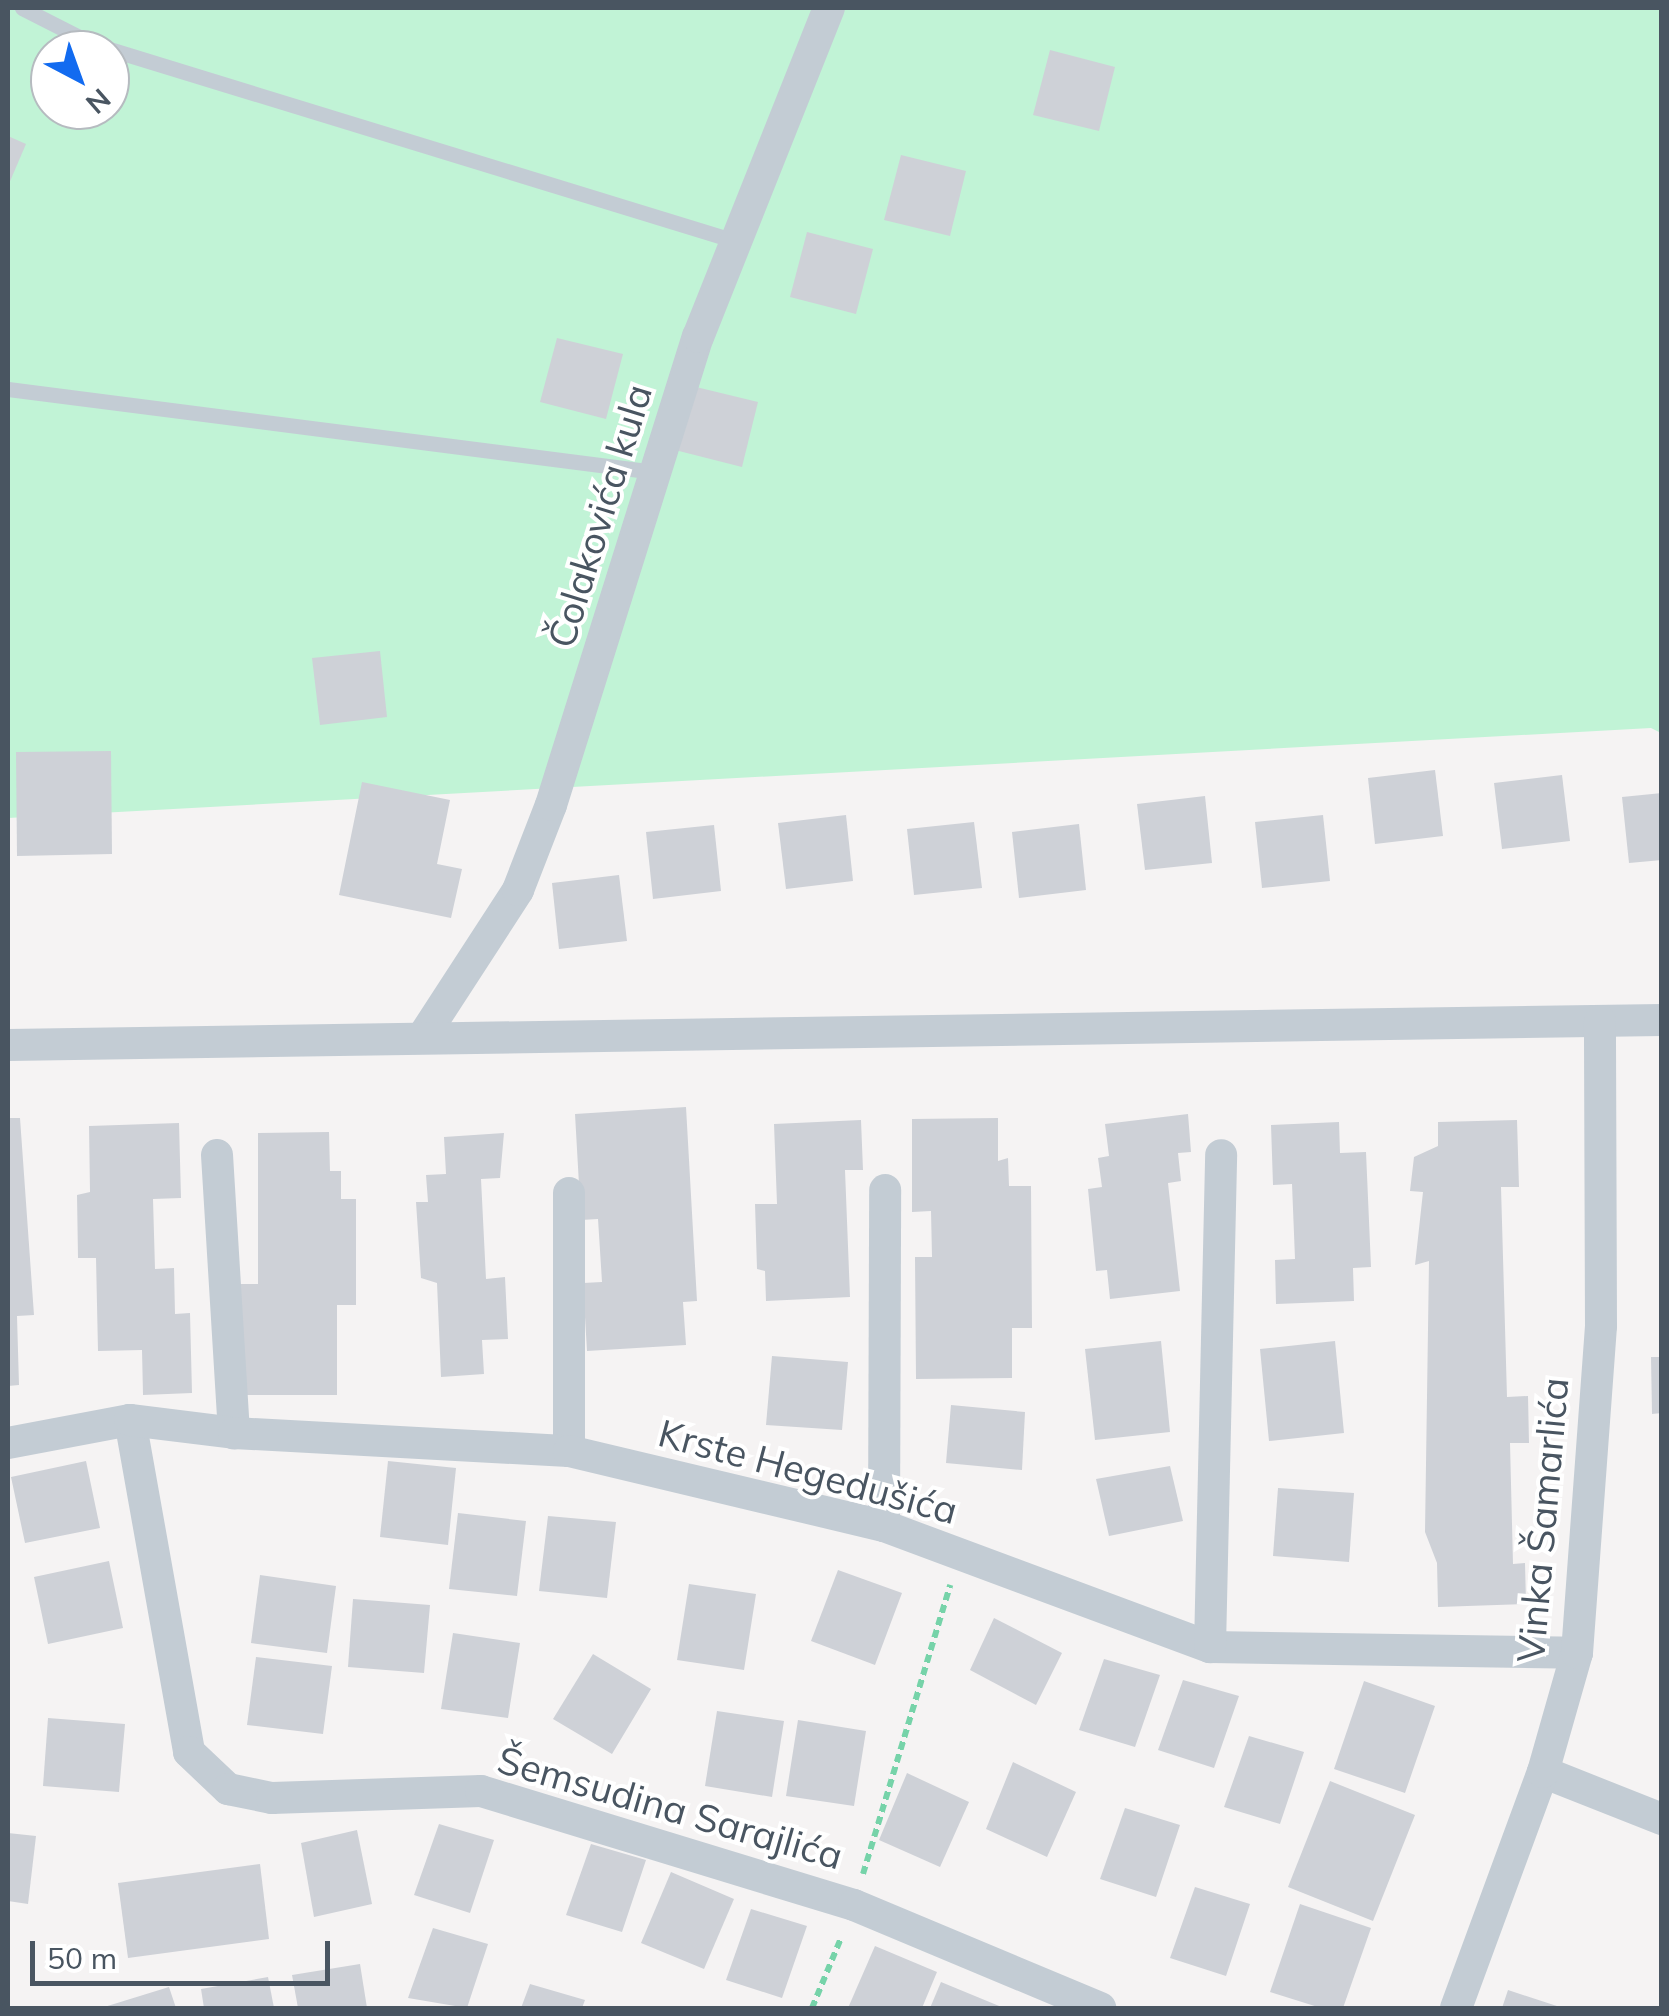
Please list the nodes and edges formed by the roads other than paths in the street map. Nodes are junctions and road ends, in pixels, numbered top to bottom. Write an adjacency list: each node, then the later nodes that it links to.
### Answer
1 (22, 8): 3 (lane)
2 (830, 8): 3 (street, Čolakovića kula)
3 (732, 240): 5 (street, Čolakovića kula)
4 (8, 389): 5 (lane)
5 (655, 472): 8 (street, Čolakovića kula)
6 (1662, 1020): 7 (street)
7 (1600, 1021): 8 (street); 20 (street, Vinka Šamarlića)
8 (424, 1035): 9 (street)
9 (8, 1045)
10 (217, 1155): 15 (street)
11 (1221, 1155): 19 (street)
12 (886, 1190): 18 (street)
13 (569, 1193): 17 (street)
14 (130, 1420): 15 (street, Krste Hegedušića); 16 (street, Krste Hegedušića); 23 (street, Šemsudina Sarajlića)
15 (234, 1433): 17 (street, Krste Hegedušića)
16 (8, 1442)
17 (570, 1451): 18 (street, Krste Hegedušića)
18 (884, 1526): 19 (street, Krste Hegedušića)
19 (1210, 1647): 20 (street, Krste Hegedušića)
20 (1577, 1653): 21 (street, Vinka Šamarlića)
21 (1543, 1772): 22 (street); 24 (street, Vinka Šamarlića)
22 (1662, 1819)
23 (1100, 2008)
24 (1456, 2008)

